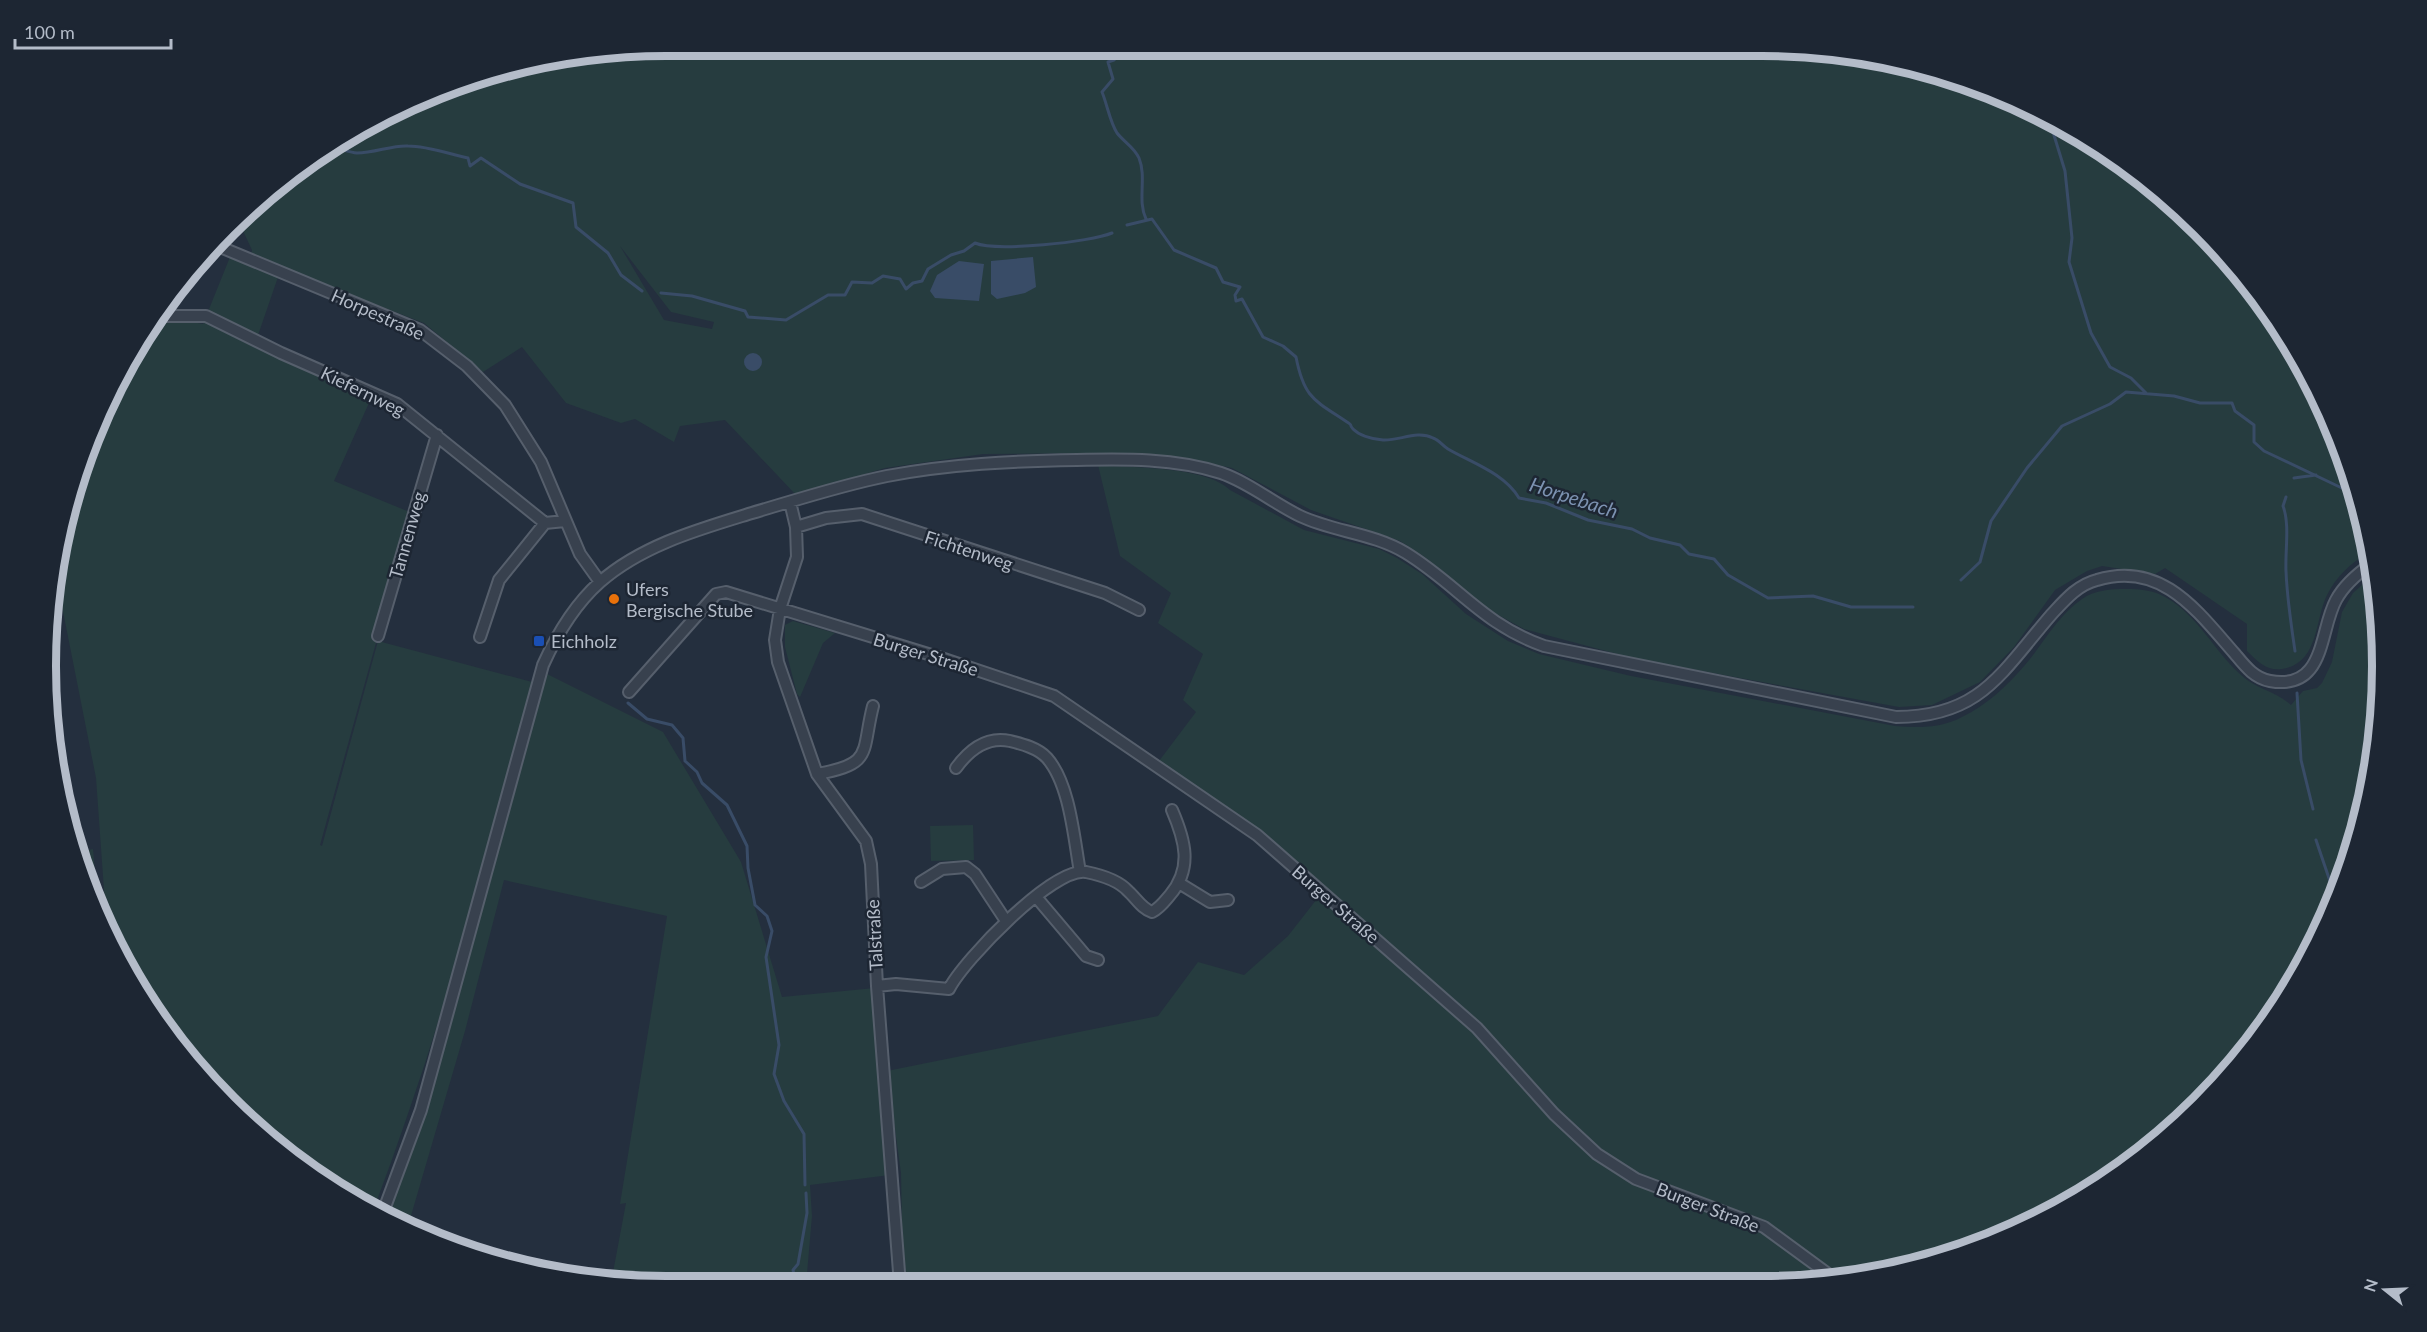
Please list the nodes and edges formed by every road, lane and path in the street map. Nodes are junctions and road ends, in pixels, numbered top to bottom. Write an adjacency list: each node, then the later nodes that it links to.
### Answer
1 (221, 248): 5 (street, Horpestraße)
2 (166, 316): 3 (street, Kiefernweg)
3 (437, 435): 6 (street, Kiefernweg); 12 (street, Tannenweg)
4 (790, 502): 7 (street, Talstraße); 8 (street); 9 (street)
5 (565, 521): 6 (street); 9 (street, Horpestraße)
6 (546, 524): 13 (street)
7 (796, 527): 10 (street, Talstraße); 11 (street, Fichtenweg)
8 (2364, 570)
9 (600, 582): 27 (street)
10 (780, 609): 14 (street); 17 (street, Talstraße); 28 (street, Burger Straße)
11 (1139, 610)
12 (378, 636)
13 (480, 637)
14 (629, 692)
15 (873, 706): 17 (street)
16 (956, 768): 19 (street)
17 (817, 774): 26 (street, Talstraße)
18 (1172, 810): 21 (street)
19 (1080, 872): 21 (street); 22 (street)
20 (921, 882): 24 (street)
21 (1179, 883): 23 (street)
22 (1037, 898): 24 (street); 25 (street)
23 (1228, 900)
24 (1006, 921): 26 (street)
25 (1098, 960)
26 (877, 987): 29 (street, Talstraße)
27 (385, 1208)
28 (1826, 1272)
29 (899, 1276)

